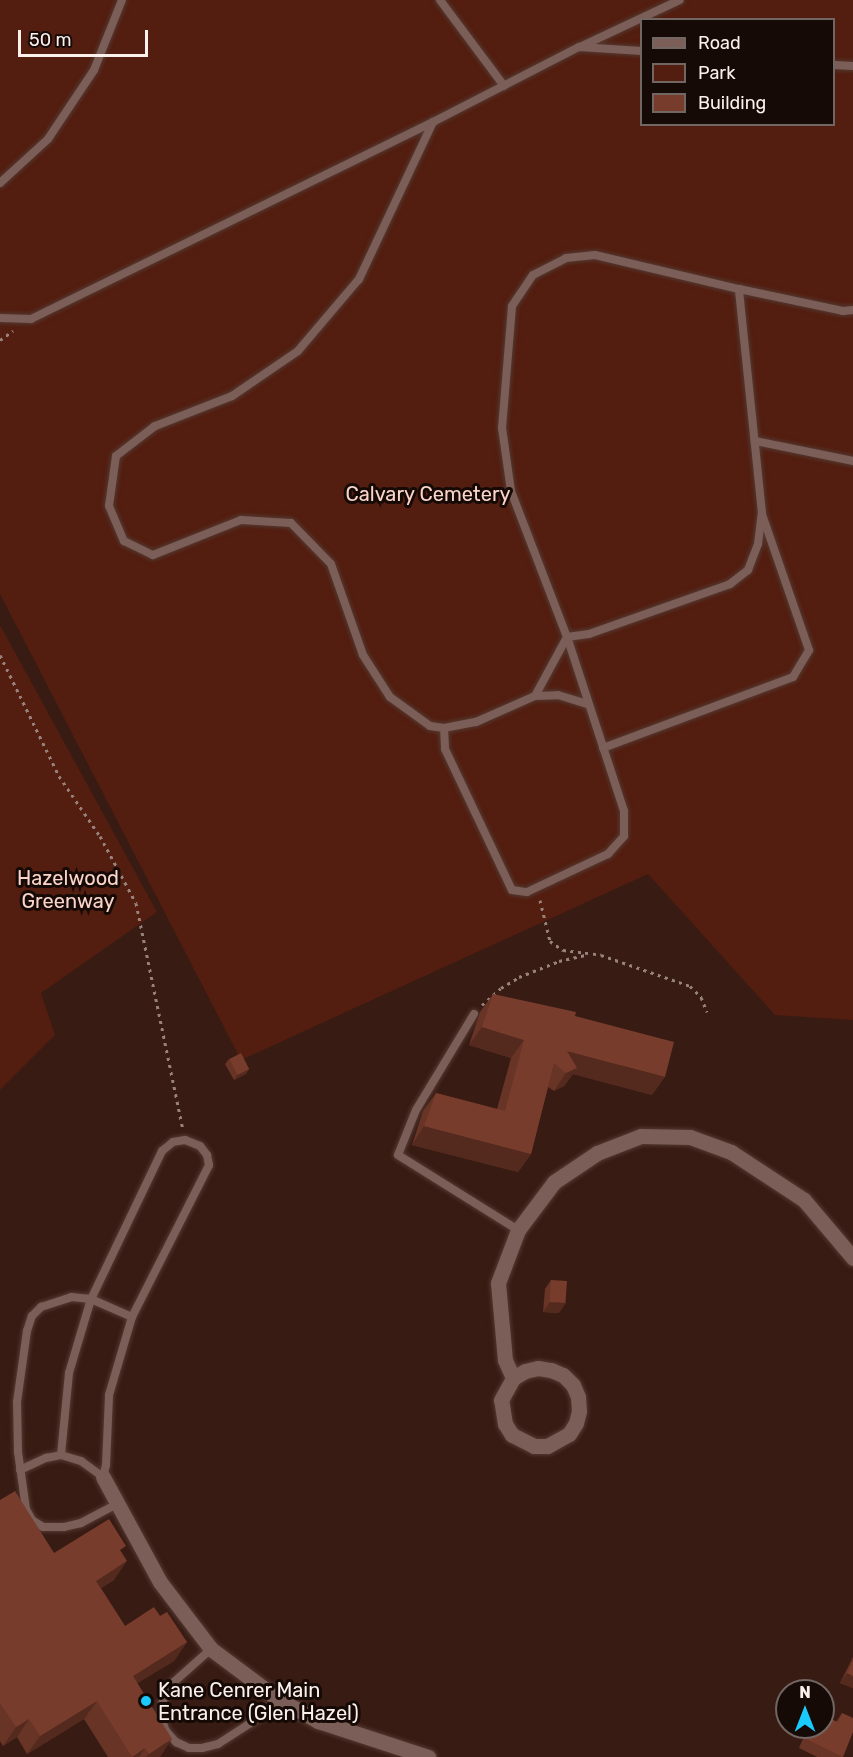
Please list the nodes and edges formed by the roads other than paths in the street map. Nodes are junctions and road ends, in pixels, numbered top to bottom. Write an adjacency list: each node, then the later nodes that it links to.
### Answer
1 (122, 0): 12 (lane)
2 (440, 0): 10 (lane)
3 (680, 0): 4 (lane)
4 (641, 18)
5 (640, 19): 6 (lane)
6 (579, 47): 7 (lane); 10 (lane)
7 (640, 51)
8 (835, 64): 9 (lane)
9 (853, 66)
10 (504, 86): 11 (lane)
11 (433, 122): 15 (lane); 22 (lane)
12 (0, 183)
13 (739, 289): 14 (lane); 16 (lane); 19 (lane)
14 (853, 310)
15 (0, 318)
16 (754, 441): 17 (lane); 18 (lane)
17 (853, 461)
18 (762, 513): 19 (lane); 23 (lane)
19 (567, 637): 20 (lane); 21 (lane)
20 (535, 696): 21 (lane); 22 (lane)
21 (588, 704): 23 (lane)
22 (444, 728): 23 (lane)
23 (603, 748)
24 (474, 1014): 25 (lane)
25 (518, 1230): 26 (street); 29 (street)
26 (853, 1258)
27 (91, 1299): 28 (lane); 28 (lane); 30 (lane); 31 (lane)
28 (132, 1317): 32 (lane)
29 (513, 1378): 29 (street)
30 (61, 1455): 31 (lane); 32 (lane)
31 (20, 1470): 33 (lane)
32 (103, 1477): 33 (street)
33 (117, 1504): 34 (street)
34 (211, 1648): 35 (street); 35 (lane)
35 (278, 1699): 36 (street)
36 (427, 1757)

